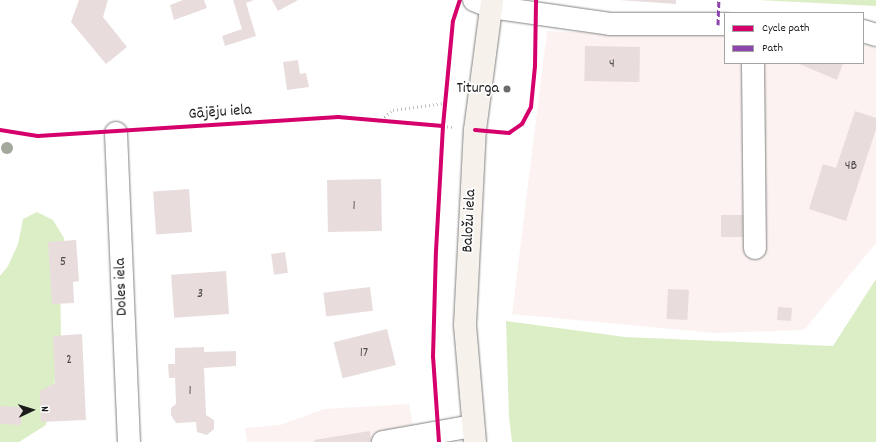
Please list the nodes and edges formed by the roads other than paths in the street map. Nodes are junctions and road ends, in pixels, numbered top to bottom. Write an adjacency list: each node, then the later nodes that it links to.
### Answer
1 (485, 2): 2 (street); 8 (main road, Baložu iela)
2 (724, 24)
3 (864, 31): 4 (street)
4 (876, 34)
5 (754, 64): 7 (street)
6 (116, 133): 10 (street, Doles iela)
7 (755, 248)
8 (474, 434): 9 (street)
9 (393, 441)
10 (129, 442)

